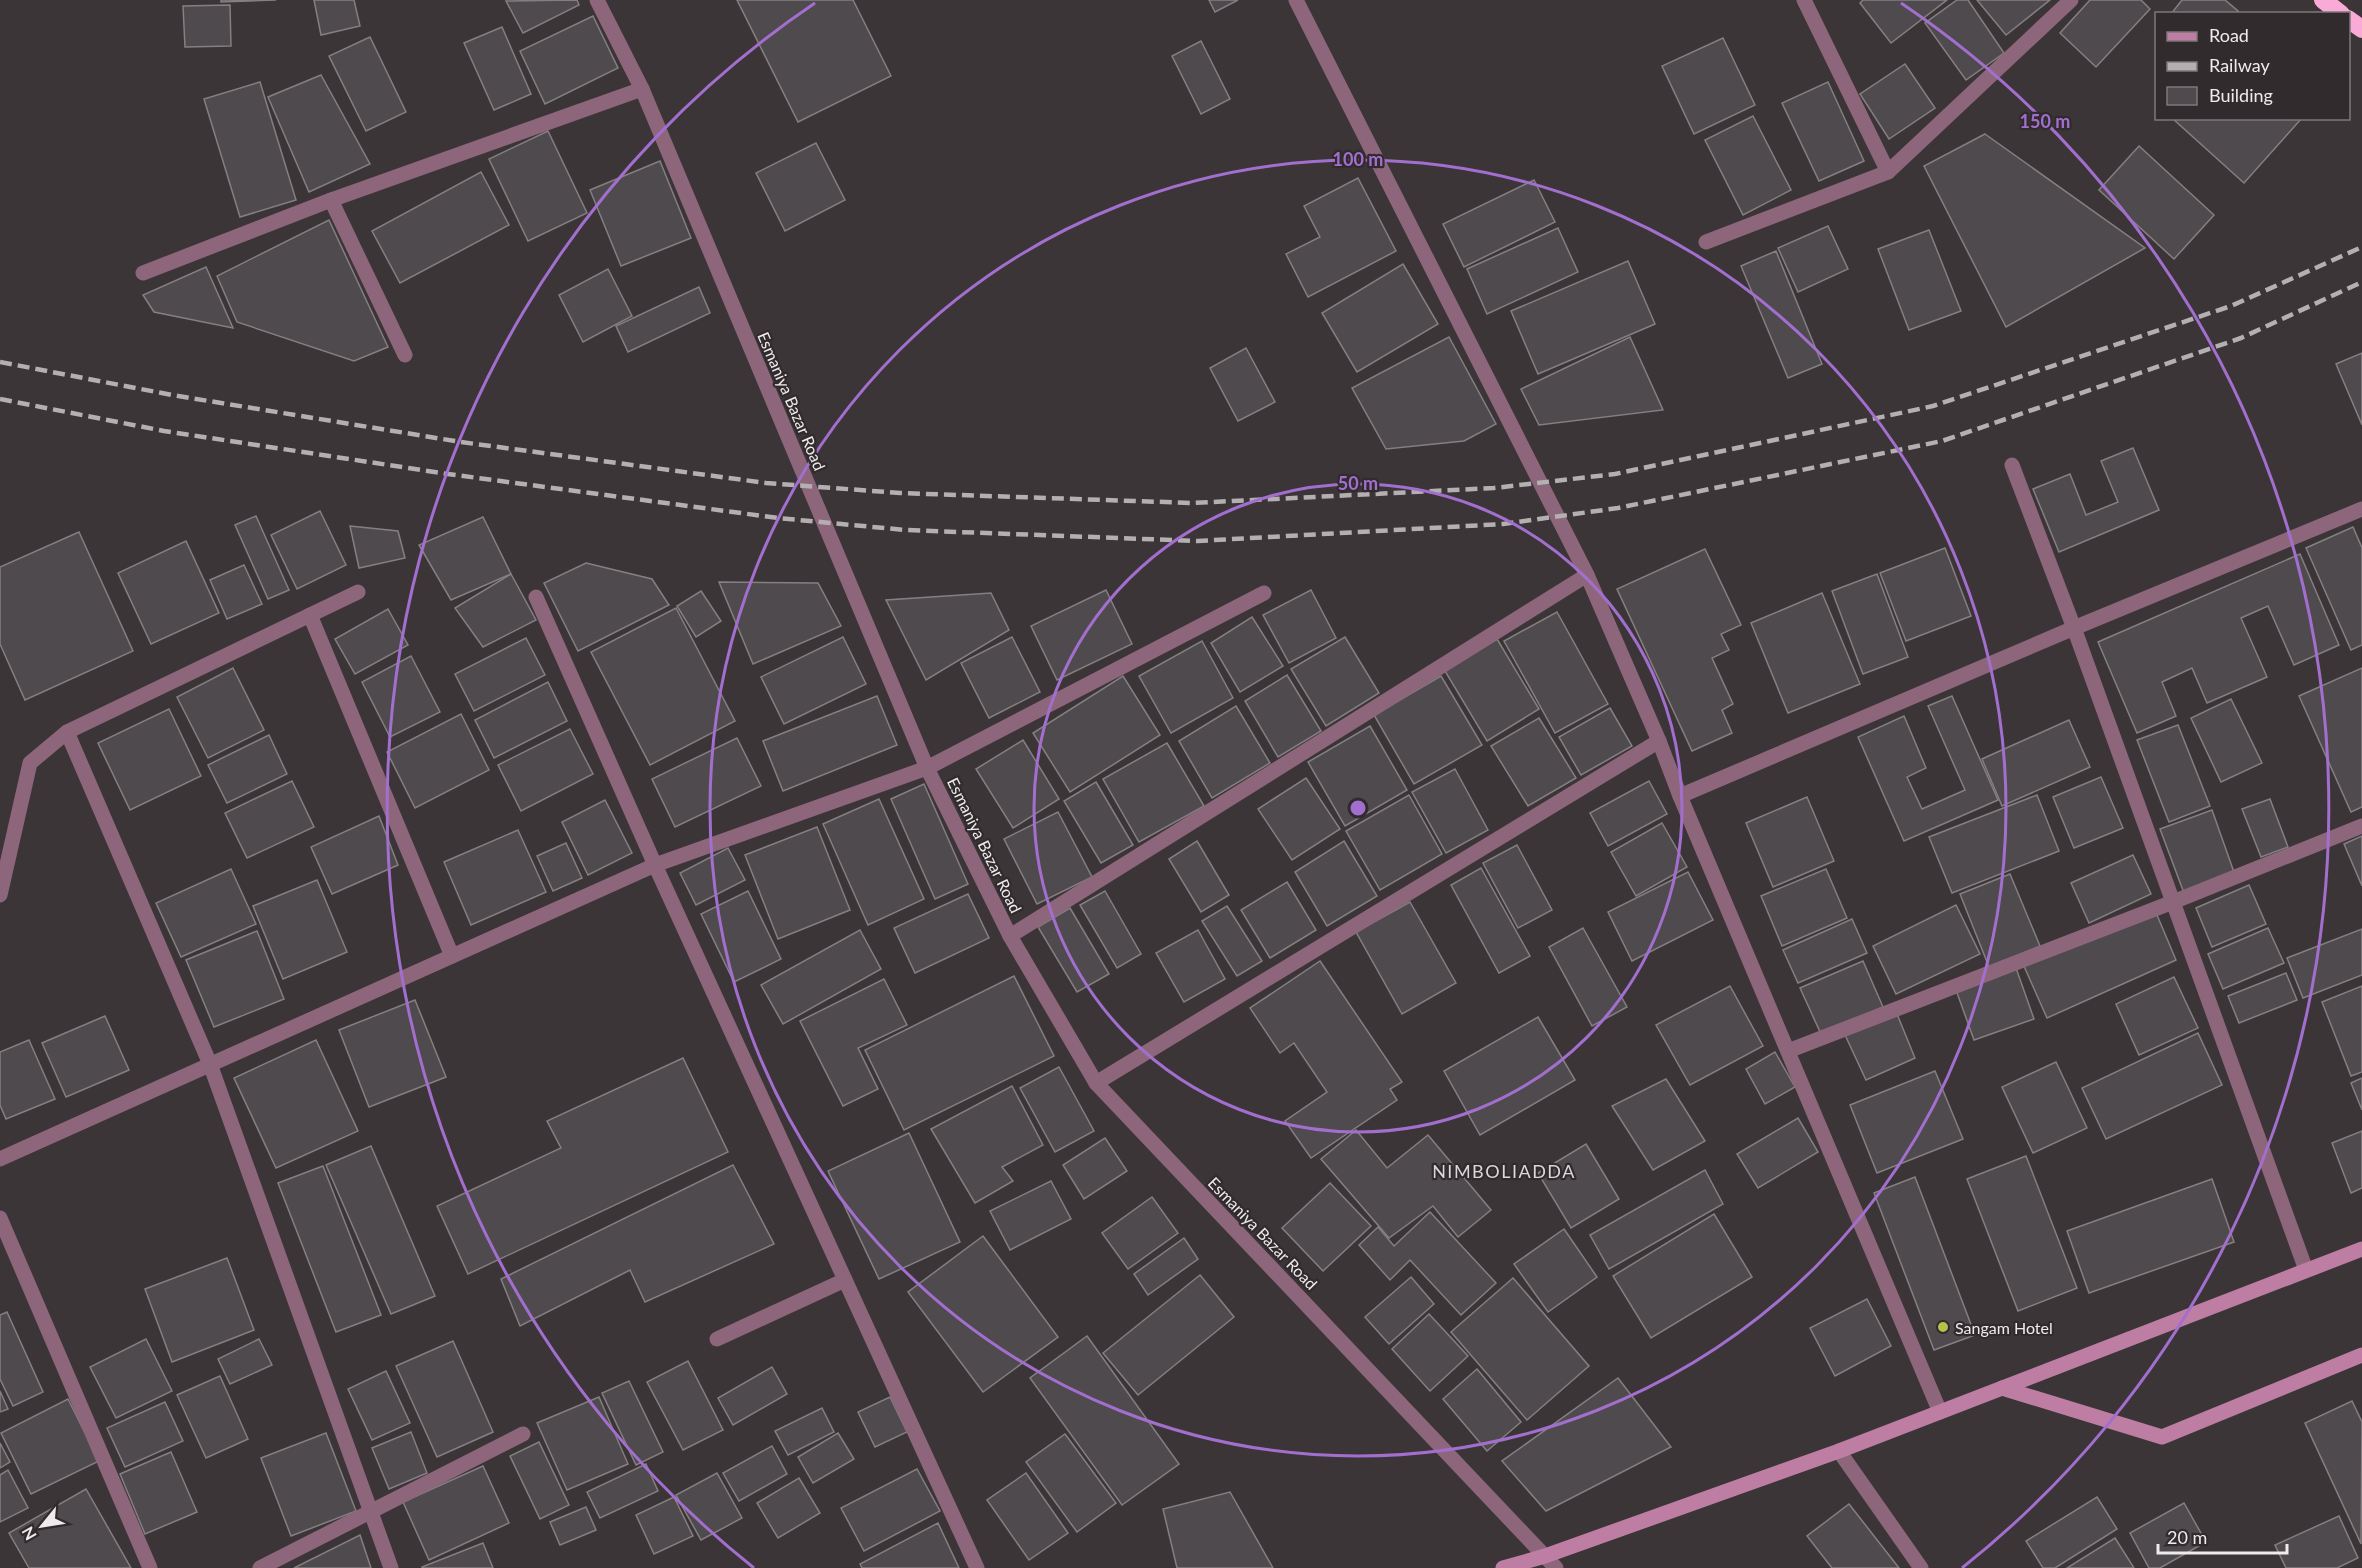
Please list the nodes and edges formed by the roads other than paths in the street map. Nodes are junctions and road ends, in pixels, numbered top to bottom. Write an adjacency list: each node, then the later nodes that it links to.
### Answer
1 (597, 0): 9 (street, Esmaniya Bazar Road)
2 (1296, 0): 17 (street)
3 (1804, 0): 10 (street)
4 (2071, 0): 10 (street)
5 (2323, 0): 6 (highway)
6 (2338, 12)
7 (2350, 20): 8 (highway)
8 (2362, 29)
9 (642, 89): 11 (street); 25 (street, Esmaniya Bazar Road)
10 (1888, 172): 12 (street)
11 (331, 200): 13 (street); 14 (street)
12 (1706, 242)
13 (143, 273)
14 (405, 356)
15 (2012, 465): 22 (street)
16 (2362, 509): 22 (street)
17 (1587, 575): 24 (street); 31 (street)
18 (358, 592): 21 (street)
19 (1264, 593): 25 (street)
20 (536, 597): 28 (street)
21 (310, 615): 23 (street); 32 (street)
22 (2074, 628): 26 (street); 30 (street)
23 (67, 732): 29 (street); 34 (street)
24 (1659, 741): 26 (street); 35 (street)
25 (927, 768): 28 (street); 31 (street, Esmaniya Bazar Road)
26 (1680, 796): 33 (street)
27 (2362, 826): 30 (street)
28 (655, 865): 32 (street); 40 (street)
29 (0, 895)
30 (2173, 902): 33 (street); 39 (street)
31 (1010, 936): 35 (street, Esmaniya Bazar Road)
32 (452, 956): 34 (street)
33 (1788, 1052): 44 (street)
34 (210, 1064): 36 (street); 47 (street)
35 (1096, 1083): 48 (street, Esmaniya Bazar Road)
36 (0, 1158)
37 (0, 1218): 49 (street)
38 (2362, 1248): 39 (main road)
39 (2306, 1270): 43 (main road)
40 (845, 1280): 41 (street); 52 (street)
41 (717, 1339)
42 (2362, 1356): 43 (main road)
43 (2002, 1388): 44 (main road)
44 (1940, 1412): 46 (main road)
45 (523, 1434): 47 (street)
46 (1839, 1451): 48 (main road); 55 (street)
47 (372, 1512): 50 (street); 51 (street)
48 (1545, 1556): 53 (main road); 54 (street, Esmaniya Bazar Road)
49 (150, 1568)
50 (260, 1568)
51 (391, 1568)
52 (977, 1568)
53 (1503, 1568)
54 (1556, 1568)
55 (1921, 1568)

